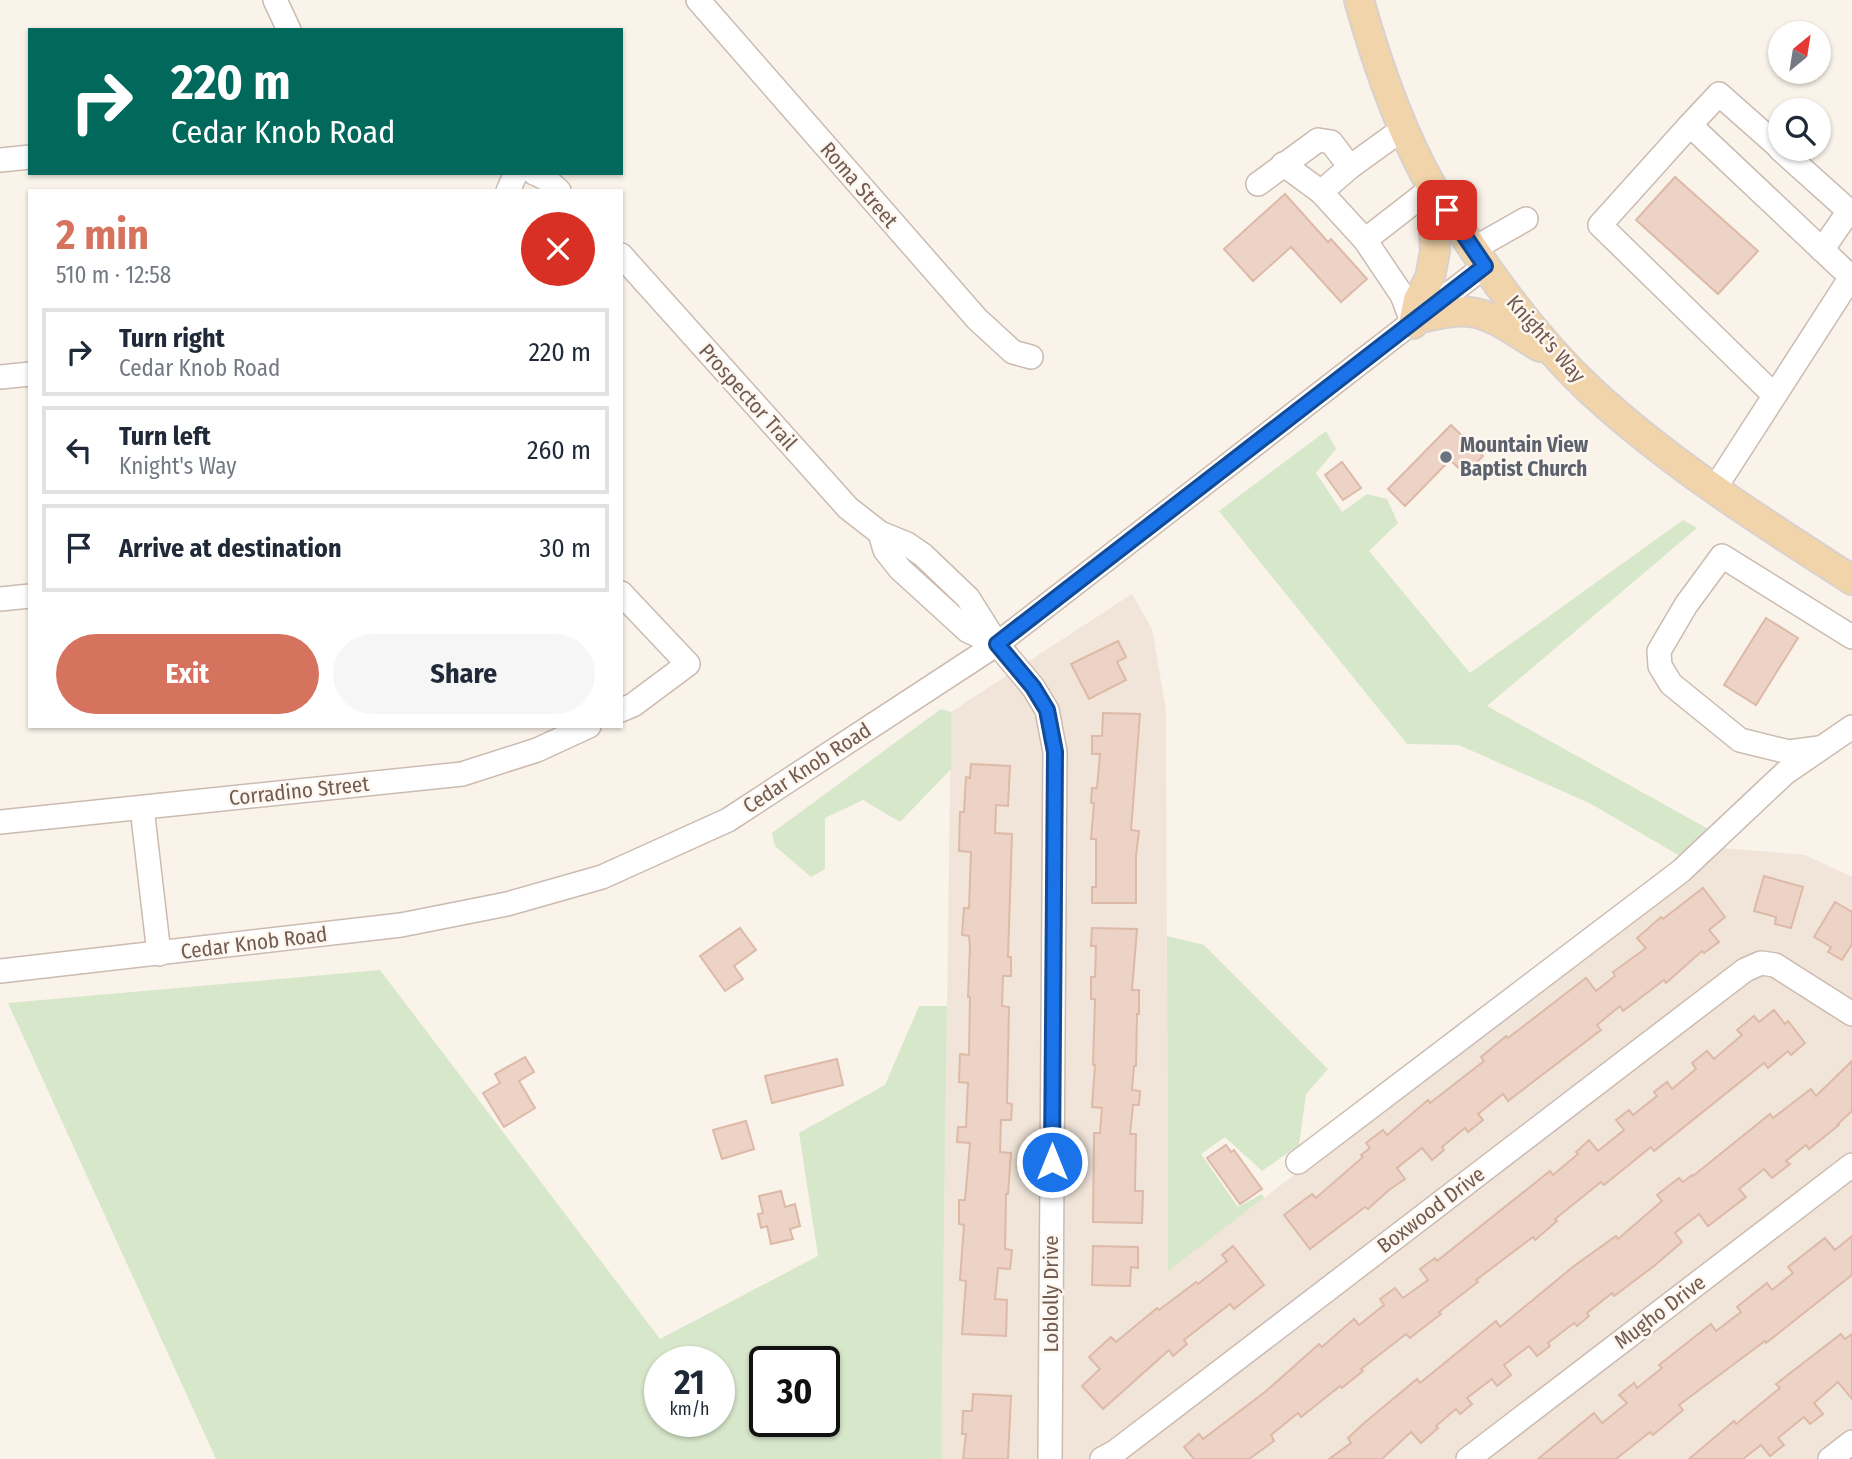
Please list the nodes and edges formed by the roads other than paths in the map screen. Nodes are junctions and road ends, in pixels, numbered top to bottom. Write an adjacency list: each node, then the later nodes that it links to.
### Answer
1 (275, 0): 4 (street)
2 (698, 0): 24 (street, Roma Street)
3 (1359, 0): 6 (main road, Knight's Way)
4 (288, 28)
5 (1690, 125): 7 (street); 20 (street); 28 (street)
6 (1404, 128): 12 (street); 15 (main road, Knight's Way)
7 (1768, 138)
8 (28, 157): 9 (street)
9 (0, 160)
10 (1793, 161): 20 (street)
11 (1283, 164): 12 (street); 14 (street); 17 (street)
12 (1350, 167): 17 (street)
13 (538, 175): 16 (street)
14 (1258, 184)
15 (1432, 188): 19 (street); 22 (main road, Knight's Way); 23 (main road)
16 (557, 189)
17 (1321, 192): 19 (street)
18 (1526, 219): 22 (street, Cedar Knob Road)
19 (1365, 240): 23 (street)
20 (1822, 250): 28 (street)
21 (623, 257): 35 (street, Prospector Trail)
22 (1479, 258): 23 (street, Cedar Knob Road); 25 (main road, Knight's Way)
23 (1416, 321): 25 (main road); 35 (street, Cedar Knob Road)
24 (1031, 357)
25 (1558, 358): 29 (main road, Knight's Way)
26 (28, 374): 27 (street)
27 (0, 377)
28 (1774, 395): 29 (street)
29 (1715, 488): 30 (main road, Knight's Way)
30 (1852, 580)
31 (623, 595): 36 (street)
32 (28, 596): 33 (street)
33 (0, 599)
34 (1852, 637): 39 (street)
35 (997, 644): 42 (street, Cedar Knob Road); 49 (street, Loblolly Drive)
36 (623, 709)
37 (1852, 727): 39 (street)
38 (585, 728): 40 (street, Corradino Street)
39 (1825, 747): 45 (street)
40 (142, 808): 41 (street, Corradino Street); 42 (street)
41 (0, 822)
42 (159, 954): 43 (street, Cedar Knob Road)
43 (0, 971)
44 (1852, 1014): 48 (street, Boxwood Drive)
45 (1298, 1162)
46 (1852, 1165): 50 (street, Mugho Drive)
47 (1852, 1442): 51 (street)
48 (1108, 1458)
49 (1050, 1459)
50 (1468, 1459)
51 (1830, 1459)

